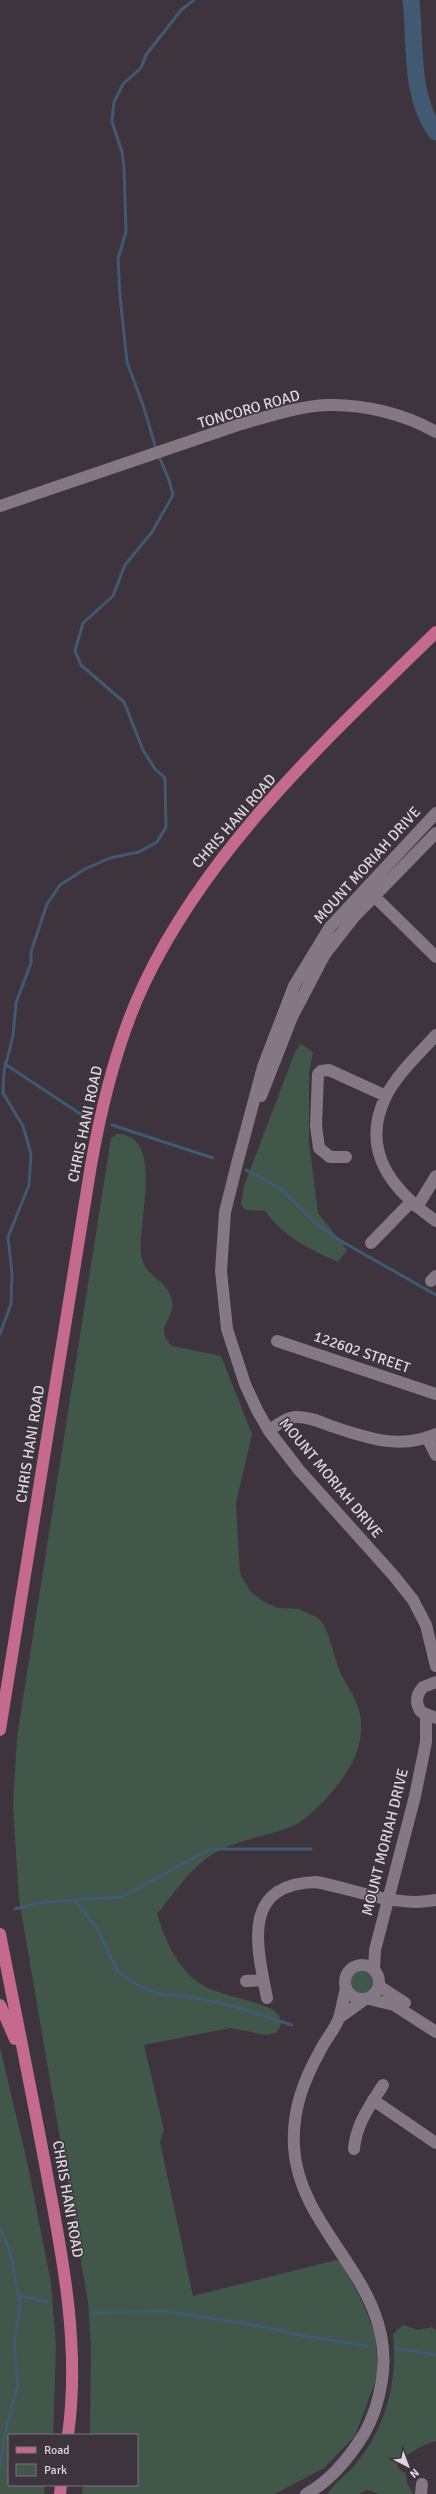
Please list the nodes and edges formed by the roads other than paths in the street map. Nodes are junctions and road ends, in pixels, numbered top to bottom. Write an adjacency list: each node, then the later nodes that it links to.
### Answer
1 (436, 432): 2 (street, TONCORO ROAD)
2 (0, 506)
3 (436, 632): 25 (main road, CHRIS HANI ROAD)
4 (436, 813): 6 (street, MOUNT MORIAH DRIVE)
5 (436, 833): 7 (street, MOUNT MORIAH DRIVE)
6 (365, 888): 7 (street); 11 (street, MOUNT MORIAH DRIVE)
7 (375, 896): 8 (street); 11 (street, MOUNT MORIAH DRIVE)
8 (436, 957)
9 (436, 1035): 10 (street)
10 (386, 1096): 12 (street); 14 (street)
11 (251, 1117): 19 (street, MOUNT MORIAH DRIVE)
12 (346, 1157)
13 (436, 1176): 14 (street)
14 (414, 1205): 15 (street); 16 (street)
15 (436, 1221)
16 (371, 1243)
17 (277, 1341): 18 (street, 122602 STREET)
18 (436, 1394)
19 (268, 1431): 20 (street); 22 (street, MOUNT MORIAH DRIVE)
20 (432, 1436): 21 (street)
21 (436, 1455)
22 (435, 1664): 23 (street, MOUNT MORIAH DRIVE)
23 (432, 1683): 24 (street, MOUNT MORIAH DRIVE)
24 (432, 1718): 26 (street, MOUNT MORIAH DRIVE)
25 (0, 1730)
26 (388, 1898): 27 (street); 29 (street, MOUNT MORIAH DRIVE); 31 (street)
27 (436, 1900)
28 (0, 1934): 30 (main road, CHRIS HANI ROAD)
29 (370, 1967): 33 (street); 34 (street)
30 (4, 1972): 41 (main road, CHRIS HANI ROAD)
31 (263, 1980): 32 (street); 35 (street)
32 (246, 1981)
33 (379, 1986): 36 (street); 38 (street)
34 (346, 1988): 36 (street); 39 (street)
35 (266, 1998)
36 (366, 1999): 38 (street); 39 (street)
37 (0, 2005): 41 (main road)
38 (394, 2005): 40 (street)
39 (339, 2018): 47 (street)
40 (436, 2032)
41 (25, 2062): 46 (main road, CHRIS HANI ROAD)
42 (383, 2085): 43 (street)
43 (373, 2100): 44 (street); 45 (street)
44 (436, 2143)
45 (354, 2149)
46 (68, 2434)
47 (306, 2494)

